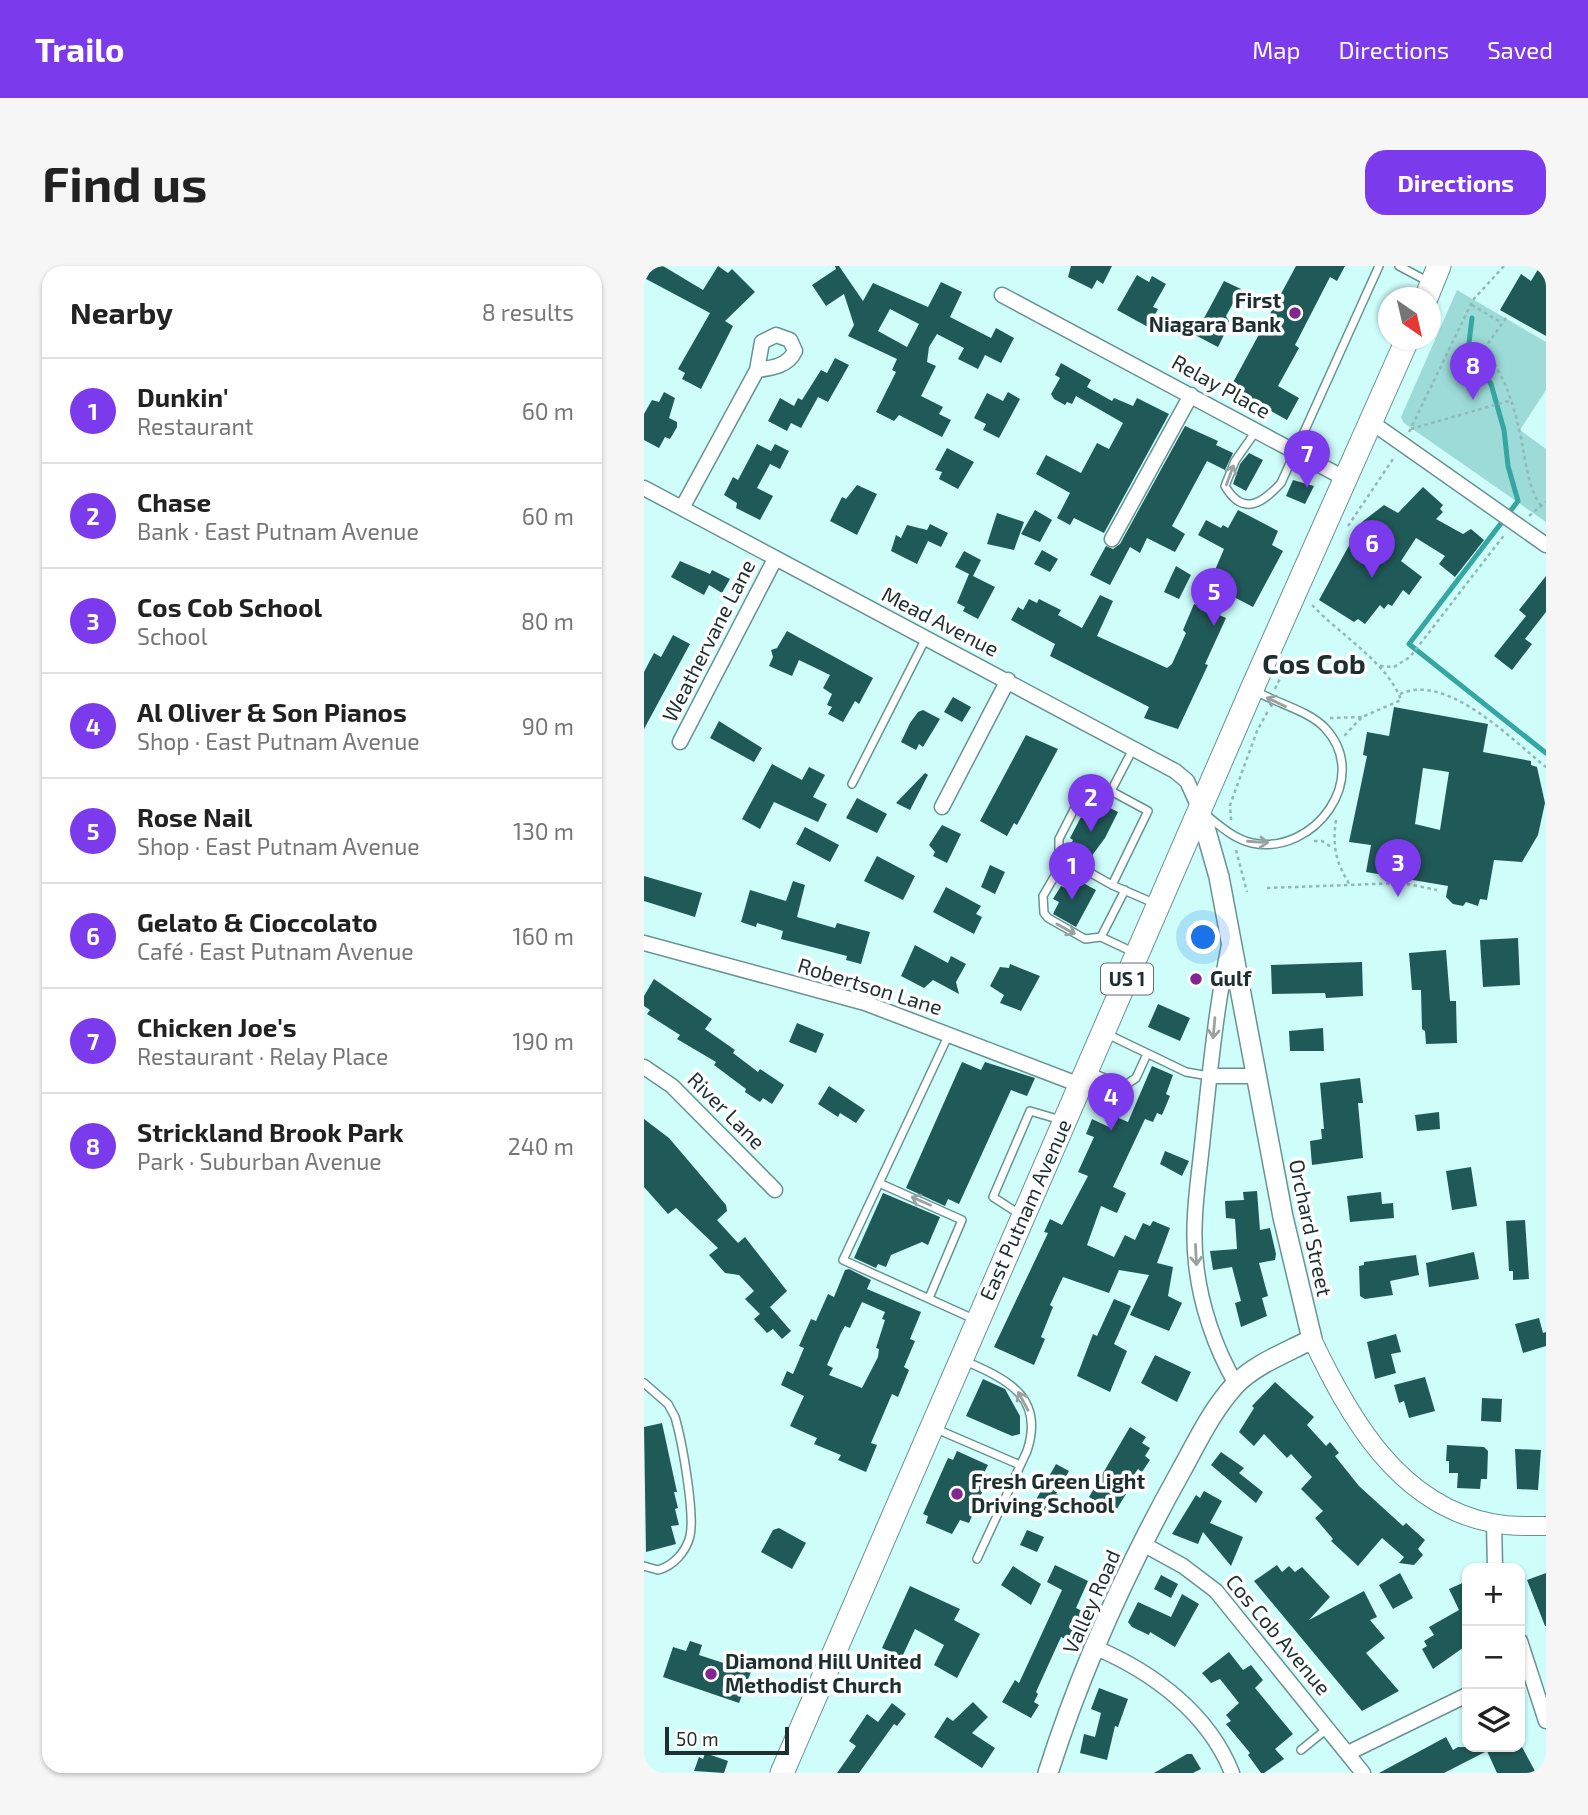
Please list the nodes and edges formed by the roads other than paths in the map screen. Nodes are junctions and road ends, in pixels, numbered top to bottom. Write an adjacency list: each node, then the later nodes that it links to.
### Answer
1 (1379, 266): 10 (lane)
2 (1399, 266): 3 (lane)
3 (1432, 282)
4 (1002, 295): 7 (street, Relay Place)
5 (1403, 350): 8 (main road, East Putnam Avenue / US 1)
6 (757, 370): 13 (street)
7 (1191, 395): 9 (street, Relay Place); 14 (street)
8 (1371, 422): 11 (main road, East Putnam Avenue / US 1); 15 (street)
9 (1256, 431): 10 (street, Relay Place); 10 (lane, one-way to 9)
10 (1295, 452): 11 (street, Relay Place)
11 (1344, 478): 19 (main road, East Putnam Avenue / US 1)
12 (644, 488): 13 (street, Mead Avenue)
13 (682, 508): 16 (street, Mead Avenue)
14 (1112, 539)
15 (1546, 545)
16 (775, 559): 17 (street, Mead Avenue); 20 (street, Weathervane Lane)
17 (926, 638): 18 (street, Mead Avenue); 22 (lane)
18 (1008, 680): 21 (street, Mead Avenue); 24 (street)
19 (1262, 695): 25 (main road, East Putnam Avenue / US 1); 25 (lane, one-way to 19)
20 (680, 742)
21 (1134, 748): 23 (lane); 25 (street, Mead Avenue)
22 (852, 784)
23 (1111, 791): 26 (lane); 27 (lane)
24 (942, 807)
25 (1200, 810): 29 (main road, East Putnam Avenue / US 1); 31 (main road, Orchard Street)
26 (1064, 860): 27 (lane); 30 (lane, one-way to 30)
27 (1112, 885): 28 (lane)
28 (1125, 890): 29 (lane); 30 (lane)
29 (1159, 905): 33 (main road, East Putnam Avenue / US 1)
30 (1101, 937): 33 (lane)
31 (1231, 937): 38 (street, one-way to 38); 39 (main road, Orchard Street)
32 (644, 943): 35 (street, Robertson Lane)
33 (1138, 954): 34 (main road, East Putnam Avenue / US 1)
34 (1104, 1032): 36 (lane); 40 (main road, East Putnam Avenue / US 1)
35 (949, 1034): 40 (street, Robertson Lane); 42 (lane)
36 (1147, 1054): 38 (lane); 40 (lane)
37 (644, 1067): 43 (street, River Lane)
38 (1210, 1076): 39 (street); 50 (street, one-way to 50)
39 (1256, 1076): 47 (main road, Orchard Street)
40 (1083, 1078): 41 (main road, East Putnam Avenue / US 1)
41 (1065, 1121): 44 (main road, East Putnam Avenue / US 1); 44 (lane)
42 (879, 1183): 45 (lane, one-way to 42); 45 (lane)
43 (775, 1190)
44 (1023, 1216): 46 (main road, East Putnam Avenue / US 1)
45 (929, 1298): 46 (lane)
46 (978, 1321): 48 (main road, East Putnam Avenue / US 1)
47 (1312, 1339): 50 (main road, Valley Road); 53 (street, Orchard Street)
48 (961, 1360): 51 (main road, East Putnam Avenue / US 1); 52 (lane, one-way to 48)
49 (644, 1383): 58 (lane)
50 (1236, 1384): 55 (main road, Valley Road)
51 (932, 1427): 52 (lane); 66 (main road, East Putnam Avenue / US 1)
52 (1020, 1465): 56 (lane)
53 (1494, 1523): 54 (street, Orchard Street); 57 (street)
54 (1546, 1526)
55 (1143, 1544): 59 (main road, Valley Road); 63 (street, Cos Cob Avenue)
56 (977, 1559)
57 (1495, 1563)
58 (644, 1566)
59 (1096, 1648): 67 (main road, Valley Road); 68 (street)
60 (1525, 1669): 62 (street)
61 (1462, 1697): 65 (street)
62 (1546, 1721)
63 (1329, 1728): 64 (lane); 65 (street, Cos Cob Avenue)
64 (1301, 1750)
65 (1349, 1753): 69 (street, Cos Cob Avenue)
66 (782, 1773)
67 (1048, 1773)
68 (1232, 1773)
69 (1363, 1773)

